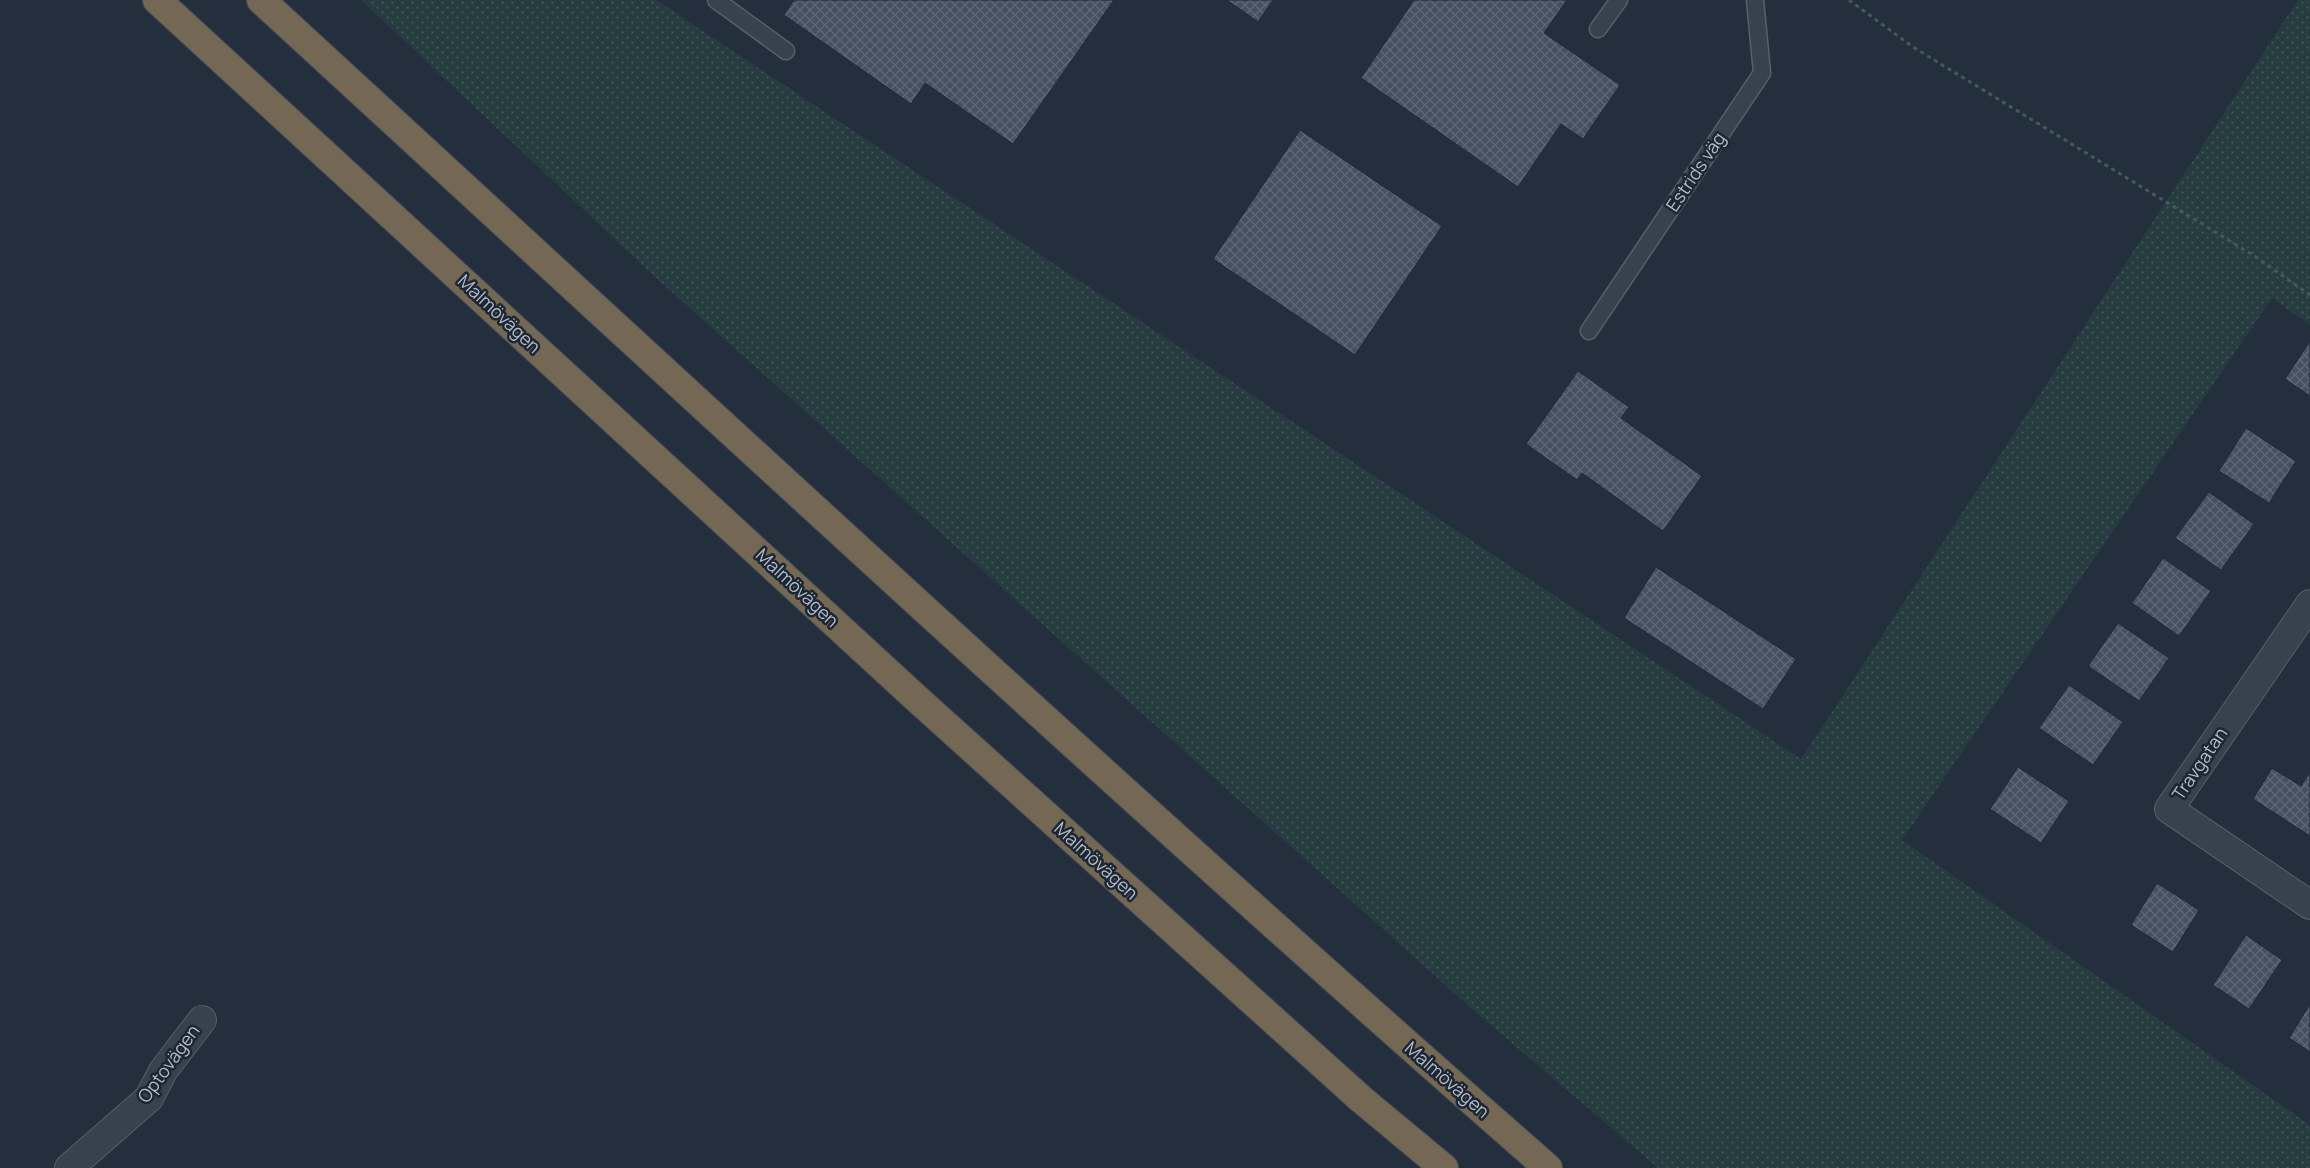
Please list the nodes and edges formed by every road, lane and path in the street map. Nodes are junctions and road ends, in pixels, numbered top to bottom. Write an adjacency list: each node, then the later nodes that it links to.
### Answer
1 (157, 0): 15 (highway, Malmövägen)
2 (261, 0): 16 (highway, Malmövägen)
3 (716, 0): 8 (lane)
4 (1619, 0): 7 (lane)
5 (1755, 0): 10 (lane, Estrids väg)
6 (1849, 0): 9 (path)
7 (1598, 29)
8 (786, 51)
9 (2310, 295)
10 (1589, 331)
11 (2310, 604): 12 (street, Travgatan)
12 (2310, 905)
13 (202, 1020): 14 (street, Optovägen)
14 (69, 1168)
15 (1444, 1168)
16 (1548, 1168)

